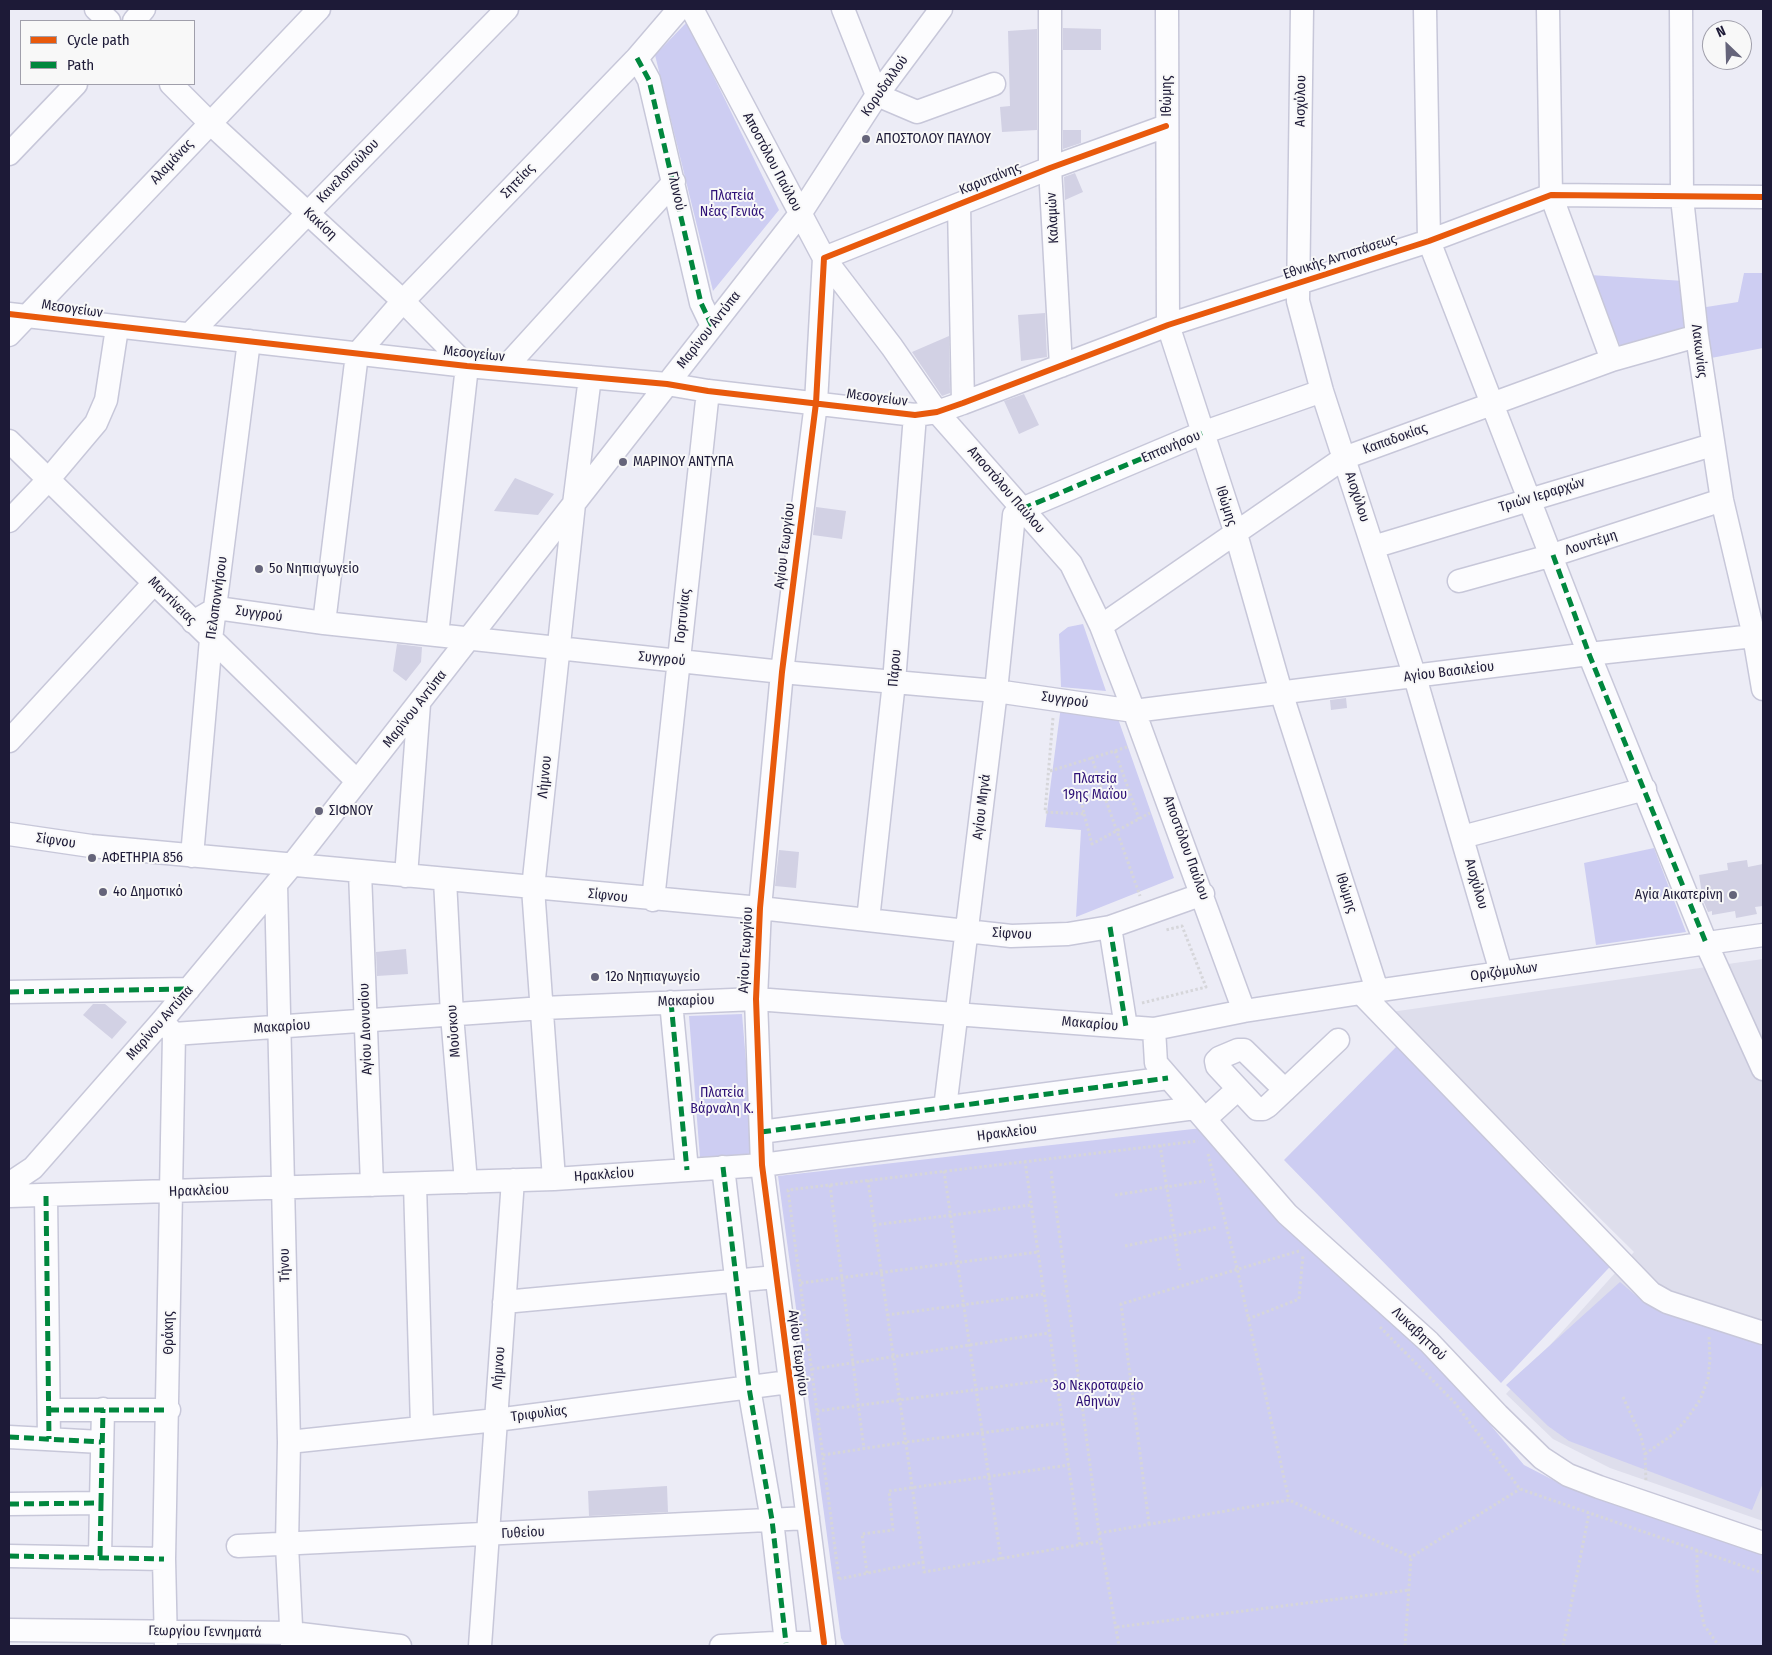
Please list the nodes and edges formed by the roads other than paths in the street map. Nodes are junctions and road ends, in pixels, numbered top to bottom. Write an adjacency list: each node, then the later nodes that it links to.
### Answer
1 (96, 9): 15 (street)
2 (144, 9): 16 (street)
3 (319, 9): 22 (street, Αλαμάνας)
4 (507, 9): 31 (street, Κανελοπούλου)
5 (679, 9): 17 (street, Σητείας)
6 (692, 9): 32 (street, Αποστόλου Παύλου)
7 (843, 9): 21 (street)
8 (941, 9): 21 (street, Κορυδαλλού)
9 (1050, 9): 25 (street, Καλαμών)
10 (1167, 9): 23 (street, Ιθώμης)
11 (1302, 9): 35 (street, Αισχύλου)
12 (1425, 9): 33 (street)
13 (1548, 9): 27 (street)
14 (1681, 9): 29 (street, Λακωνίας)
15 (108, 20)
16 (135, 20)
17 (637, 58): 26 (street, Γλυνού); 36 (street, Σητείας)
18 (994, 84): 21 (street)
19 (75, 85): 24 (street)
20 (172, 85): 22 (street, Κακίση)
21 (878, 95): 32 (street, Κορυδαλλού)
22 (210, 123): 31 (street, Κακίση); 37 (street, Αλαμάνας)
23 (1166, 126): 25 (street, Καρυταίνης); 38 (street, Ιθώμης)
24 (9, 154)
25 (1050, 168): 30 (street, Καρυταίνης); 48 (street, Καλαμών)
26 (674, 182): 39 (street, Γλυνού); 49 (street)
27 (1551, 195): 29 (street, Εθνικής Αντιστάσεως); 33 (street, Εθνικής Αντιστάσεως); 46 (street)
28 (1763, 197): 29 (street, Εθνικής Αντιστάσεως)
29 (1682, 198): 43 (street, Λακωνίας)
30 (960, 205): 34 (street, Καρυταίνης); 56 (street)
31 (307, 212): 36 (street, Κακίση); 42 (street, Κανελοπούλου)
32 (800, 214): 34 (street, Αποστόλου Παύλου); 39 (street, Μαρίνου Αντύπα)
33 (1429, 241): 35 (street, Εθνικής Αντιστάσεως); 54 (street)
34 (824, 258): 55 (street, Αγίου Γεωργίου); 57 (street, Αποστόλου Παύλου)
35 (1298, 284): 38 (street, Εθνικής Αντιστάσεως); 53 (street, Αισχύλου)
36 (403, 301): 45 (street, Σητείας); 47 (street, Κακίση)
37 (18, 315): 40 (street, Μεσογείων); 41 (street, Αλαμάνας)
38 (1168, 325): 48 (street, Εθνικής Αντιστάσεως); 58 (street, Ιθώμης)
39 (712, 326): 51 (street, Μαρίνου Αντύπα)
40 (117, 328): 42 (street, Μεσογείων); 62 (street)
41 (9, 334)
42 (190, 334): 44 (street, Μεσογείων)
43 (1697, 336): 46 (street, Καπαδοκίας); 60 (street, Λακωνίας)
44 (249, 341): 45 (street, Μεσογείων); 73 (street, Πελοποννήσου)
45 (356, 354): 47 (street, Μεσογείων); 75 (street)
46 (1612, 360): 54 (street, Καπαδοκίας)
47 (467, 366): 49 (street, Μεσογείων); 77 (street)
48 (1061, 366): 56 (street, Εθνικής Αντιστάσεως)
49 (504, 369): 50 (street, Μεσογείων)
50 (590, 377): 51 (street, Μεσογείων); 65 (street, Λήμνου)
51 (667, 384): 52 (street, Μεσογείων); 65 (street, Μαρίνου Αντύπα)
52 (708, 391): 55 (street, Μεσογείων); 83 (street, Γορτυνίας)
53 (1322, 391): 58 (street, Επτανήσου); 61 (street, Αισχύλου)
54 (1492, 402): 61 (street, Καπαδοκίας); 63 (street)
55 (816, 403): 57 (street, Μεσογείων); 84 (street, Αγίου Γεωργίου)
56 (963, 403): 57 (street, Εθνικής Αντιστάσεως)
57 (926, 413): 66 (street, Αποστόλου Παύλου); 86 (street, Πάρου)
58 (1202, 433): 66 (street, Επτανήσου); 68 (street, Ιθώμης)
59 (9, 441): 62 (street, Μαντίνειας)
60 (1712, 445): 63 (street, Τριών Ιεραρχών); 64 (street, Λακωνίας)
61 (1344, 458): 68 (street, Καπαδοκίας); 69 (street, Αισχύλου)
62 (48, 480): 67 (street); 72 (street, Μαντίνειας)
63 (1529, 499): 69 (street, Τριών Ιεραρχών); 70 (street)
64 (1722, 500): 70 (street, Λουντέμη); 78 (street, Λακωνίας)
65 (574, 504): 79 (street, Μαρίνου Αντύπα); 81 (street, Λήμνου)
66 (1022, 509): 76 (street, Αποστόλου Παύλου); 88 (street, Αγίου Μηνά)
67 (9, 520)
68 (1236, 534): 76 (street, Καπαδοκίας); 89 (street, Ιθώμης)
69 (1373, 547): 85 (street, Αισχύλου)
70 (1552, 555): 71 (street, Λουντέμη); 82 (street)
71 (1459, 581)
72 (154, 583): 74 (street, Μαντίνειας); 92 (street)
73 (217, 608): 74 (street, Συγγρού); 75 (street, Συγγρού); 80 (street, Πελοποννήσου)
74 (193, 622): 80 (street, Μαντίνειας)
75 (324, 623): 77 (street, Συγγρού)
76 (1101, 626): 91 (street, Αποστόλου Παύλου)
77 (437, 635): 79 (street, Συγγρού)
78 (1759, 635): 82 (street, Αγίου Βασιλείου); 87 (street, Λακωνίας)
79 (470, 637): 81 (street, Συγγρού); 90 (street, Μαρίνου Αντύπα)
80 (211, 639): 93 (street, Μαντίνειας); 97 (street, Πελοποννήσου)
81 (560, 648): 83 (street, Συγγρού); 103 (street, Λήμνου)
82 (1589, 654): 85 (street, Αγίου Βασιλείου); 94 (street)
83 (678, 661): 84 (street, Συγγρού); 105 (street, Γορτυνίας)
84 (782, 672): 86 (street, Συγγρού); 106 (street, Αγίου Γεωργίου)
85 (1415, 677): 89 (street, Αγίου Βασιλείου); 96 (street, Αισχύλου)
86 (894, 682): 88 (street, Συγγρού); 107 (street, Πάρου)
87 (1763, 689)
88 (996, 691): 91 (street, Συγγρού); 109 (street, Αγίου Μηνά)
89 (1281, 692): 91 (street, Αγίου Βασιλείου); 115 (street, Ιθώμης)
90 (420, 704): 93 (street, Μαρίνου Αντύπα); 100 (street)
91 (1134, 710): 104 (street, Αποστόλου Παύλου)
92 (9, 741)
93 (357, 781): 98 (street, Μαρίνου Αντύπα)
94 (1645, 789): 96 (street); 111 (street)
95 (9, 834): 97 (street, Σίφνου)
96 (1462, 837): 112 (street, Αισχύλου)
97 (192, 856): 98 (street, Σίφνου)
98 (292, 865): 99 (street, Σίφνου); 102 (street, Μαρίνου Αντύπα)
99 (360, 872): 100 (street, Σίφνου); 122 (street, Αγίου Διονυσίου)
100 (406, 876): 101 (street, Σίφνου)
101 (445, 880): 103 (street, Σίφνου); 121 (street, Μούσκου)
102 (276, 884): 113 (street, Μαρίνου Αντύπα); 123 (street, Τήνου)
103 (533, 888): 105 (street, Σίφνου); 118 (street, Λήμνου)
104 (1203, 894): 108 (street, Σίφνου); 119 (street, Αποστόλου Παύλου)
105 (654, 900): 106 (street, Σίφνου)
106 (760, 908): 107 (street, Σίφνου); 116 (street, Αγίου Γεωργίου)
107 (868, 920): 109 (street, Σίφνου)
108 (1110, 927): 109 (street, Σίφνου); 124 (street)
109 (967, 930): 120 (street, Αγίου Μηνά)
110 (1763, 935): 111 (street, Οριζόμυλων)
111 (1706, 943): 112 (street, Οριζόμυλων); 129 (street)
112 (1501, 972): 115 (street, Οριζόμυλων)
113 (189, 989): 114 (street); 125 (street, Μαρίνου Αντύπα)
114 (9, 992)
115 (1369, 992): 119 (street, Οριζόμυλων); 152 (street)
116 (756, 999): 117 (street, Μακαρίου); 120 (street, Μακαρίου); 135 (street, Αγίου Γεωργίου)
117 (671, 1002): 118 (street, Μακαρίου); 138 (street)
118 (543, 1008): 121 (street, Μακαρίου); 139 (street, Λήμνου)
119 (1236, 1012): 126 (street, Μακαρίου); 128 (street, Αποστόλου Παύλου)
120 (956, 1013): 124 (street, Μακαρίου); 133 (street, Αγίου Μηνά)
121 (452, 1015): 122 (street, Μακαρίου); 141 (street, Μούσκου)
122 (366, 1022): 123 (street, Μακαρίου); 144 (street, Αγίου Διονυσίου)
123 (278, 1026): 125 (street, Μακαρίου); 145 (street, Τήνου)
124 (1126, 1027): 126 (street, Μακαρίου)
125 (168, 1028): 142 (street, Μαρίνου Αντύπα); 146 (street, Θράκης)
126 (1154, 1029): 130 (street, Λυκαβηττού)
127 (1338, 1040): 132 (street)
128 (1238, 1050): 131 (street); 132 (street)
129 (1763, 1069)
130 (1168, 1078): 133 (street); 134 (street, Λυκαβηττού)
131 (1238, 1089): 132 (street); 134 (street)
132 (1285, 1090)
133 (945, 1108): 135 (street)
134 (1202, 1122): 136 (street, Ηρακλείου); 169 (street, Λυκαβηττού)
135 (760, 1132): 136 (street, Αγίου Γεωργίου)
136 (762, 1165): 137 (street, Ηρακλείου); 149 (street, Αγίου Γεωργίου)
137 (723, 1168): 138 (street, Ηρακλείου); 150 (street)
138 (688, 1170): 139 (street, Ηρακλείου)
139 (554, 1179): 140 (street, Ηρακλείου)
140 (513, 1180): 141 (street, Ηρακλείου); 151 (street, Λήμνου)
141 (466, 1182): 143 (street, Ηρακλείου)
142 (9, 1184)
143 (415, 1184): 144 (street, Ηρακλείου); 159 (street)
144 (372, 1185): 145 (street, Ηρακλείου)
145 (283, 1188): 146 (street, Ηρακλείου); 163 (street, Τήνου)
146 (170, 1192): 148 (street, Ηρακλείου); 157 (street, Θράκης)
147 (9, 1196): 148 (street, Ηρακλείου)
148 (46, 1196): 156 (street)
149 (776, 1277): 150 (street); 153 (street, Αγίου Γεωργίου)
150 (737, 1281): 151 (street); 154 (street)
151 (504, 1302): 158 (street, Λήμνου)
152 (1763, 1333)
153 (789, 1382): 154 (street, Τριφυλίας); 166 (street, Αγίου Γεωργίου)
154 (749, 1388): 158 (street, Τριφυλίας); 167 (street)
155 (103, 1409): 156 (street); 157 (street); 162 (street)
156 (49, 1410): 161 (street)
157 (168, 1410): 174 (street, Θράκης)
158 (496, 1420): 159 (street, Τριφυλίας); 168 (street, Λήμνου)
159 (422, 1427): 163 (street, Τριφυλίας)
160 (9, 1437): 161 (street)
161 (49, 1439): 162 (street)
162 (101, 1442): 164 (street)
163 (289, 1442): 170 (street, Τήνου)
164 (101, 1502): 165 (street); 173 (street)
165 (9, 1504)
166 (808, 1518): 167 (street, Γυθείου); 179 (street, Αγίου Γεωργίου)
167 (772, 1520): 168 (street, Γυθείου); 178 (street)
168 (488, 1535): 170 (street, Γυθείου); 181 (street, Λήμνου)
169 (1763, 1543)
170 (287, 1545): 171 (street, Γυθείου); 177 (street, Τήνου)
171 (238, 1546)
172 (9, 1556): 173 (street)
173 (100, 1558): 174 (street)
174 (164, 1559): 176 (street, Θράκης)
175 (9, 1630): 176 (street, Γεωργίου Γεννηματά)
176 (166, 1639): 177 (street, Γεωργίου Γεννηματά)
177 (292, 1639): 180 (street, Γεωργίου Γεννηματά)
178 (779, 1644): 179 (street); 182 (street)
179 (825, 1645)
180 (400, 1646)
181 (480, 1646)
182 (721, 1646)

